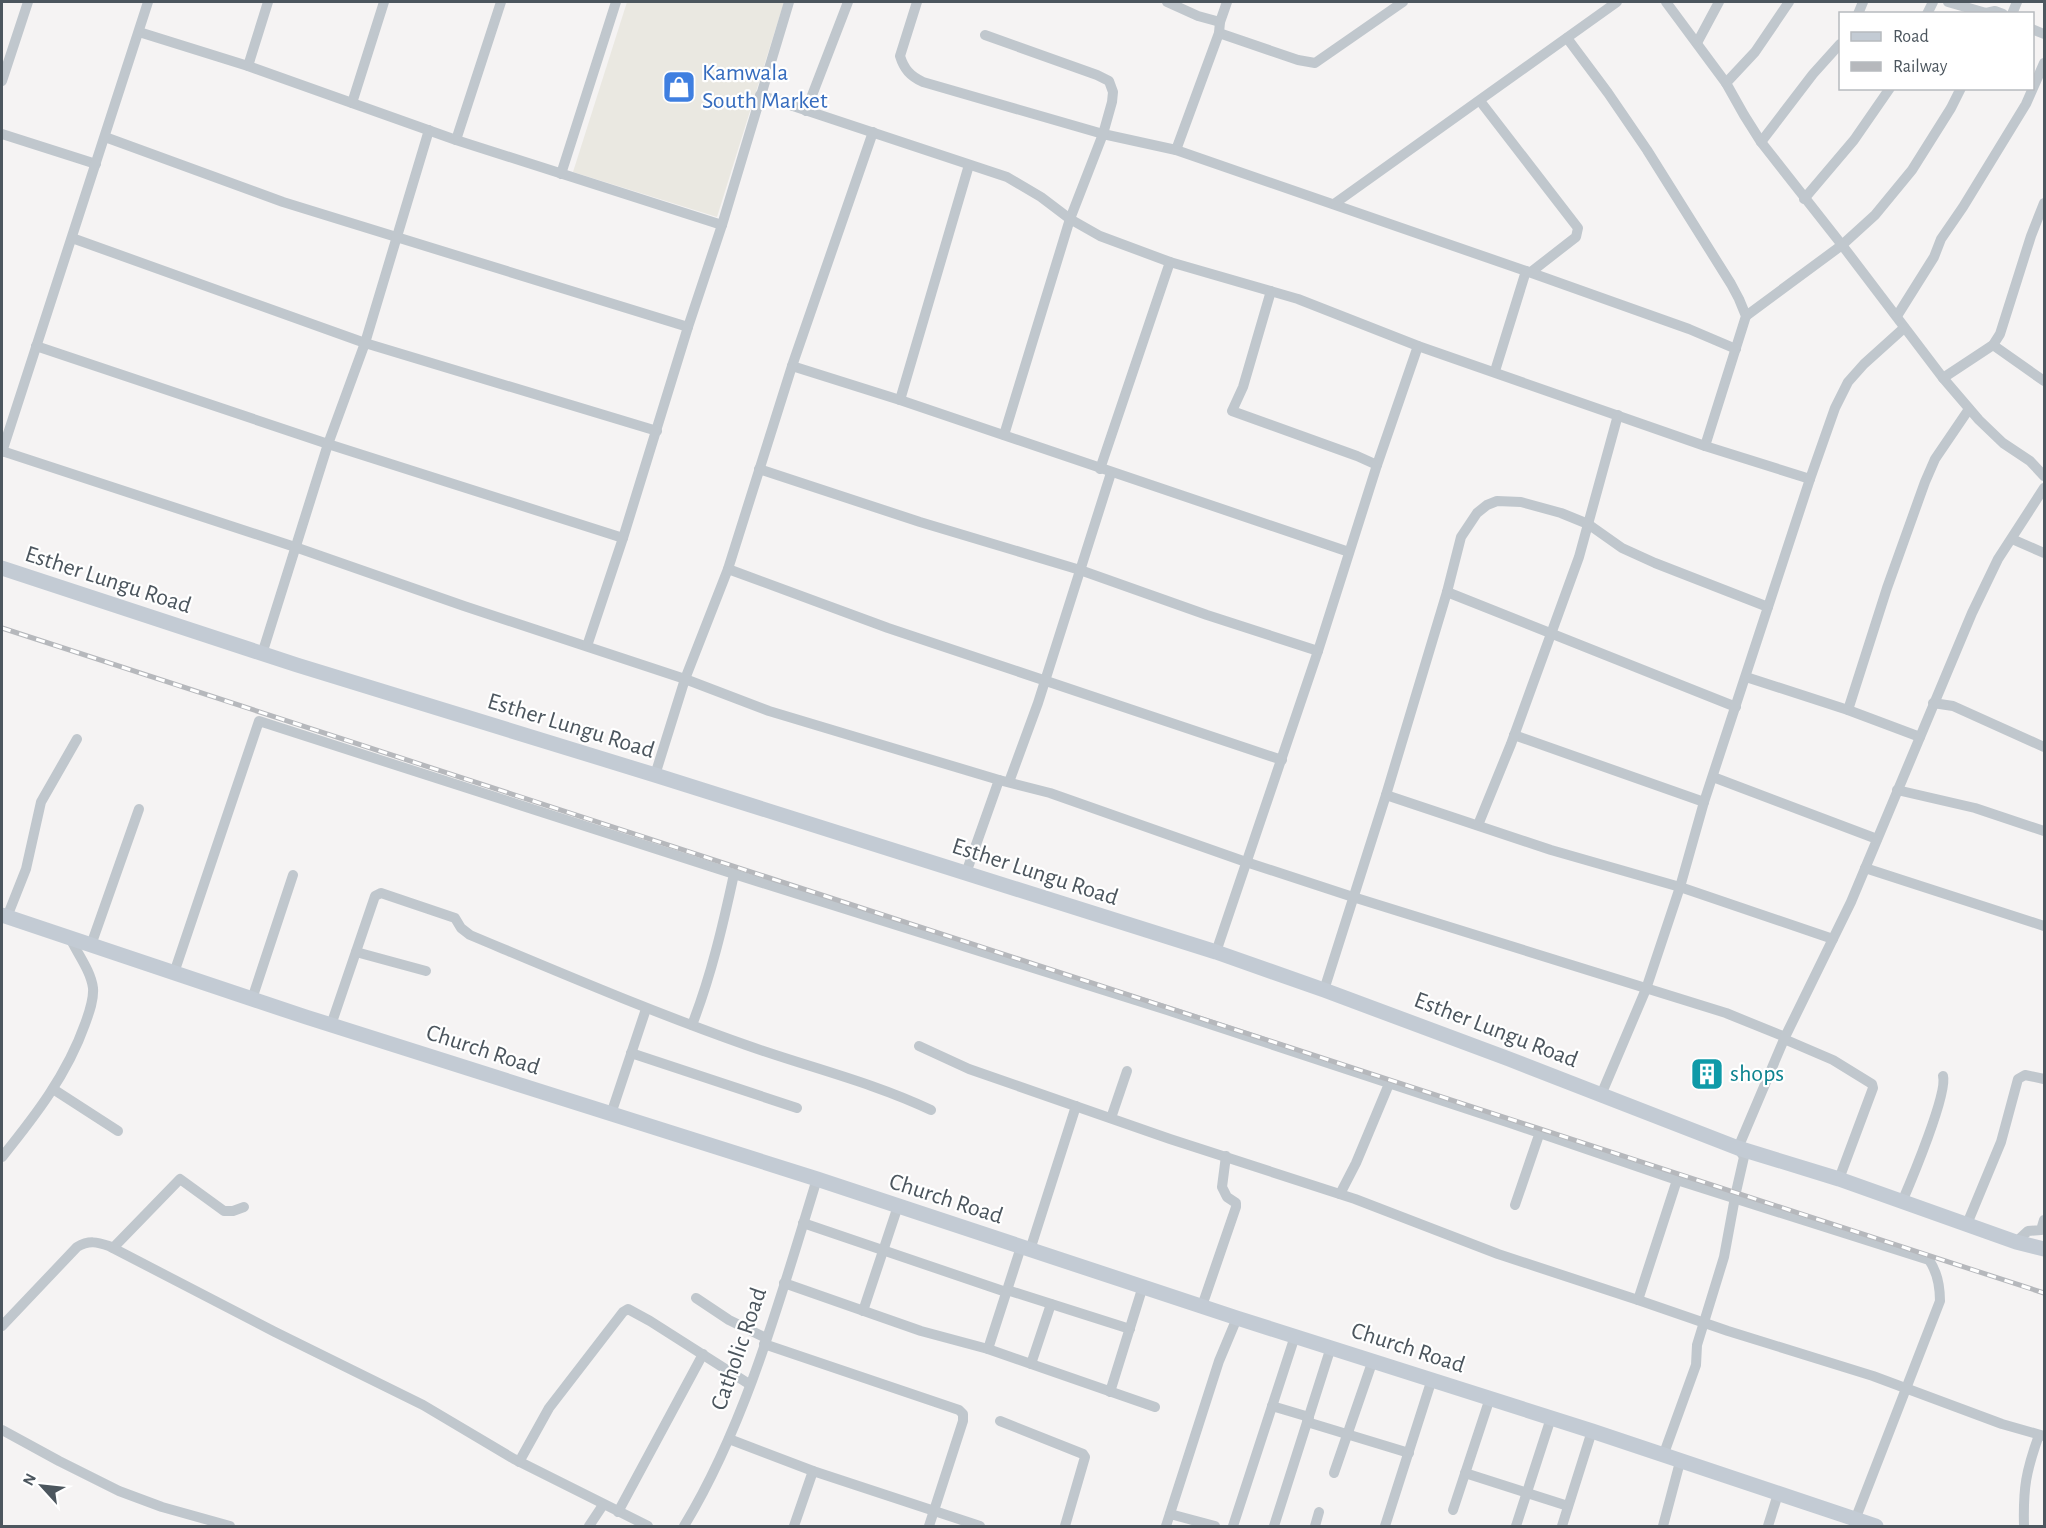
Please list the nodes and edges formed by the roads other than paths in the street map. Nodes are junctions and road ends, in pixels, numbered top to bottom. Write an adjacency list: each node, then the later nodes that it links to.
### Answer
1 (28, 2): 27 (street)
2 (148, 2): 20 (street)
3 (268, 2): 26 (street)
4 (384, 2): 35 (street)
5 (501, 2): 42 (street)
6 (616, 2): 47 (street)
7 (789, 2): 33 (street)
8 (845, 2): 36 (street)
9 (918, 2): 40 (street)
10 (1167, 2): 19 (street)
11 (1227, 2): 19 (street)
12 (1403, 2): 19 (street)
13 (1617, 2): 22 (street)
14 (1666, 2): 23 (street)
15 (1719, 2): 23 (street)
16 (1789, 2): 28 (street)
17 (1955, 2): 18 (street)
18 (1983, 12)
19 (1220, 28): 44 (street)
20 (139, 32): 26 (street); 41 (street)
21 (984, 35): 40 (street)
22 (1568, 38): 34 (street); 59 (street)
23 (1697, 43): 28 (street)
24 (1839, 45): 43 (street)
25 (2044, 63): 29 (street)
26 (248, 66): 35 (street)
27 (2, 81)
28 (1726, 83): 43 (street)
29 (2034, 86)
30 (1889, 90): 48 (street)
31 (1960, 90): 55 (street)
32 (2032, 90): 60 (street)
33 (760, 95): 36 (street); 52 (street)
34 (1480, 101): 50 (street); 57 (street)
35 (352, 103): 37 (street)
36 (806, 111): 38 (street)
37 (429, 130): 42 (street); 53 (street)
38 (873, 132): 46 (street); 68 (street)
39 (2, 134): 45 (street)
40 (1103, 134): 44 (street); 51 (street)
41 (105, 136): 45 (street); 53 (street)
42 (456, 140): 47 (street)
43 (1761, 142): 48 (street)
44 (1176, 150): 50 (street)
45 (96, 164): 54 (street)
46 (969, 165): 51 (street); 72 (street)
47 (561, 174): 52 (street)
48 (1804, 199): 55 (street)
49 (2044, 203): 65 (street)
50 (1334, 204): 57 (street)
51 (1070, 219): 56 (street); 76 (street)
52 (722, 225): 61 (street)
53 (398, 236): 61 (street); 63 (street)
54 (72, 238): 63 (street); 64 (street)
55 (1842, 245): 59 (street); 60 (street)
56 (1170, 262): 58 (street); 82 (street)
57 (1528, 271): 67 (street); 69 (street)
58 (1271, 291): 66 (street); 80 (street)
59 (1746, 316): 67 (street)
60 (1897, 316): 62 (street)
61 (688, 327): 75 (street)
62 (1904, 328): 70 (street); 84 (street)
63 (365, 343): 75 (street); 77 (street)
64 (36, 345): 77 (street); 79 (street)
65 (1993, 345): 70 (street); 71 (street)
66 (1418, 346): 69 (street); 80 (street)
67 (1736, 349): 78 (street)
68 (792, 366): 72 (street); 81 (street)
69 (1495, 371): 74 (street)
70 (1943, 378): 73 (street)
71 (2044, 381)
72 (900, 399): 76 (street)
73 (1969, 410): 83 (street); 106 (street)
74 (1618, 415): 78 (street); 86 (street)
75 (657, 430): 87 (street)
76 (1004, 435): 82 (street)
77 (328, 444): 87 (street); 89 (street)
78 (1705, 446): 84 (street)
79 (2, 452): 89 (street)
80 (1377, 465): 90 (street)
81 (759, 469): 93 (street); 94 (street)
82 (1106, 471): 90 (street); 94 (street)
83 (2044, 476)
84 (1810, 479): 96 (street)
85 (2044, 488): 88 (street)
86 (1588, 524): 95 (street); 96 (street); 97 (street)
87 (623, 538): 98 (street)
88 (2012, 539): 91 (street); 104 (street)
89 (295, 547): 98 (street); 100 (street)
90 (1348, 552): 99 (street)
91 (2044, 553)
92 (2, 568): 100 (street, Esther Lungu Road)
93 (728, 570): 102 (street); 103 (street)
94 (1080, 570): 99 (street); 103 (street)
95 (1447, 592): 97 (street); 116 (street)
96 (1768, 607): 101 (street)
97 (1551, 633): 105 (street); 107 (street)
98 (587, 646): 102 (street)
99 (1318, 651): 111 (street)
100 (262, 654): 112 (street, Esther Lungu Road)
101 (1746, 677): 105 (street); 106 (street)
102 (685, 679): 112 (street); 114 (street)
103 (1044, 679): 111 (street); 114 (street)
104 (1933, 703): 108 (street); 110 (street)
105 (1736, 707): 113 (street)
106 (1848, 710): 108 (street)
107 (1514, 735): 117 (street); 119 (street)
108 (1920, 737): 115 (street)
109 (77, 739): 129 (street)
110 (2044, 747)
111 (1282, 760): 122 (street)
112 (655, 775): 124 (street, Esther Lungu Road)
113 (1713, 777): 117 (street); 121 (street)
114 (1004, 781): 122 (street); 124 (street)
115 (1896, 790): 120 (street); 121 (street)
116 (1386, 795): 119 (street); 128 (street)
117 (1704, 802): 127 (street)
118 (139, 809): 133 (street)
119 (1478, 825): 127 (street)
120 (2044, 831)
121 (1877, 839): 123 (street)
122 (1246, 862): 128 (street); 135 (street)
123 (1865, 868): 130 (street); 132 (street)
124 (966, 873): 135 (street, Esther Lungu Road)
125 (734, 874): 137 (street); 142 (street); 150 (street)
126 (293, 875): 140 (street)
127 (1680, 887): 132 (street); 138 (street)
128 (1353, 897): 138 (street); 139 (street)
129 (4, 916): 131 (street, Church Road)
130 (2044, 926)
131 (70, 938): 133 (street, Church Road); 151 (street)
132 (1833, 939): 144 (street)
133 (92, 945): 137 (street, Church Road)
134 (356, 952): 136 (street); 141 (street); 143 (street)
135 (1216, 952): 139 (street, Esther Lungu Road)
136 (426, 971)
137 (174, 973): 140 (street, Church Road)
138 (1646, 989): 144 (street); 152 (street)
139 (1324, 990): 152 (street, Esther Lungu Road)
140 (252, 999): 143 (street, Church Road)
141 (646, 1009): 142 (street); 146 (street)
142 (692, 1024): 155 (street)
143 (331, 1025): 156 (street, Church Road)
144 (1785, 1038): 160 (street); 164 (street)
145 (919, 1046): 153 (street)
146 (631, 1053): 154 (street); 156 (street)
147 (1127, 1071): 157 (street)
148 (1943, 1076): 168 (street)
149 (2044, 1079): 174 (street)
150 (1389, 1084): 159 (street); 166 (street)
151 (53, 1089): 158 (street); 162 (street)
152 (1601, 1095): 160 (street, Esther Lungu Road)
153 (1076, 1106): 157 (street); 177 (street)
154 (796, 1108)
155 (931, 1110)
156 (611, 1114): 163 (street, Church Road)
157 (1111, 1118): 161 (street)
158 (118, 1131)
159 (1540, 1132): 165 (street); 169 (street)
160 (1738, 1148): 164 (street, Esther Lungu Road); 167 (street)
161 (1226, 1156): 166 (street); 186 (street)
162 (2, 1157)
163 (817, 1179): 170 (street, Church Road); 173 (street, Catholic Road)
164 (1839, 1179): 168 (street, Esther Lungu Road)
165 (1677, 1180): 167 (street); 184 (street)
166 (1340, 1194): 184 (street)
167 (1734, 1197): 189 (street); 201 (street)
168 (1902, 1202): 174 (street, Esther Lungu Road)
169 (1515, 1205)
170 (898, 1206): 177 (street, Church Road); 179 (street)
171 (244, 1207): 176 (street)
172 (2044, 1220): 175 (street)
173 (803, 1223): 179 (street); 180 (street, Catholic Road)
174 (1967, 1224): 175 (street, Esther Lungu Road)
175 (2016, 1242): 178 (street, Esther Lungu Road)
176 (113, 1248): 190 (street); 216 (street)
177 (1025, 1249): 181 (street, Church Road); 182 (street)
178 (2044, 1249)
179 (882, 1250): 182 (street); 187 (street)
180 (784, 1283): 187 (street); 193 (street, Catholic Road)
181 (1143, 1286): 186 (street, Church Road); 191 (street)
182 (1007, 1291): 185 (street); 195 (street)
183 (696, 1298): 193 (street)
184 (1638, 1300): 189 (street)
185 (1051, 1304): 191 (street); 198 (street)
186 (1202, 1306): 188 (street, Church Road)
187 (863, 1311): 195 (street)
188 (1237, 1318): 192 (street, Church Road); 229 (street)
189 (1704, 1323): 201 (street); 215 (street)
190 (2, 1326)
191 (1130, 1329): 202 (street)
192 (1294, 1336): 194 (street, Church Road); 204 (street)
193 (765, 1341): 200 (street, Catholic Road); 226 (street)
194 (1331, 1347): 197 (street, Church Road); 207 (street)
195 (988, 1349): 198 (street)
196 (703, 1354): 200 (street); 216 (street); 227 (street)
197 (1373, 1360): 199 (street, Church Road); 211 (street)
198 (1031, 1364): 202 (street)
199 (1432, 1379): 203 (street, Church Road); 214 (street)
200 (749, 1384): 213 (street, Catholic Road)
201 (1907, 1388): 212 (street); 230 (street)
202 (1110, 1392): 205 (street)
203 (1490, 1398): 206 (street, Church Road); 220 (street)
204 (1272, 1406): 207 (street); 241 (street)
205 (1155, 1407)
206 (1551, 1418): 210 (street, Church Road); 221 (street)
207 (1308, 1420): 211 (street); 242 (street)
208 (1000, 1421): 238 (street)
209 (2, 1430): 231 (street)
210 (1592, 1431): 215 (street, Church Road); 224 (street)
211 (1347, 1434): 214 (street); 219 (street)
212 (2042, 1435): 249 (street)
213 (729, 1440): 218 (street); 234 (street, Catholic Road)
214 (1408, 1453): 244 (street)
215 (1663, 1456): 217 (street, Church Road)
216 (519, 1462): 223 (street)
217 (1680, 1462): 222 (street, Church Road); 247 (street)
218 (813, 1471): 226 (street); 235 (street)
219 (1334, 1473)
220 (1465, 1473): 221 (street); 225 (street)
221 (1527, 1493): 224 (street); 245 (street)
222 (1779, 1494): 230 (street, Church Road); 248 (street)
223 (603, 1505): 227 (street); 232 (street)
224 (1569, 1506): 246 (street)
225 (1453, 1510)
226 (934, 1511): 236 (street); 237 (street)
227 (618, 1512): 233 (street)
228 (1319, 1512): 243 (street)
229 (1170, 1514): 239 (street); 240 (street)
230 (1865, 1524)
231 (227, 1526)
232 (589, 1527)
233 (648, 1527)
234 (684, 1527)
235 (794, 1527)
236 (929, 1527)
237 (980, 1527)
238 (1065, 1527)
239 (1166, 1527)
240 (1215, 1527)
241 (1233, 1527)
242 (1274, 1527)
243 (1315, 1527)
244 (1385, 1527)
245 (1516, 1527)
246 (1562, 1527)
247 (1663, 1527)
248 (1768, 1527)
249 (2024, 1527)

